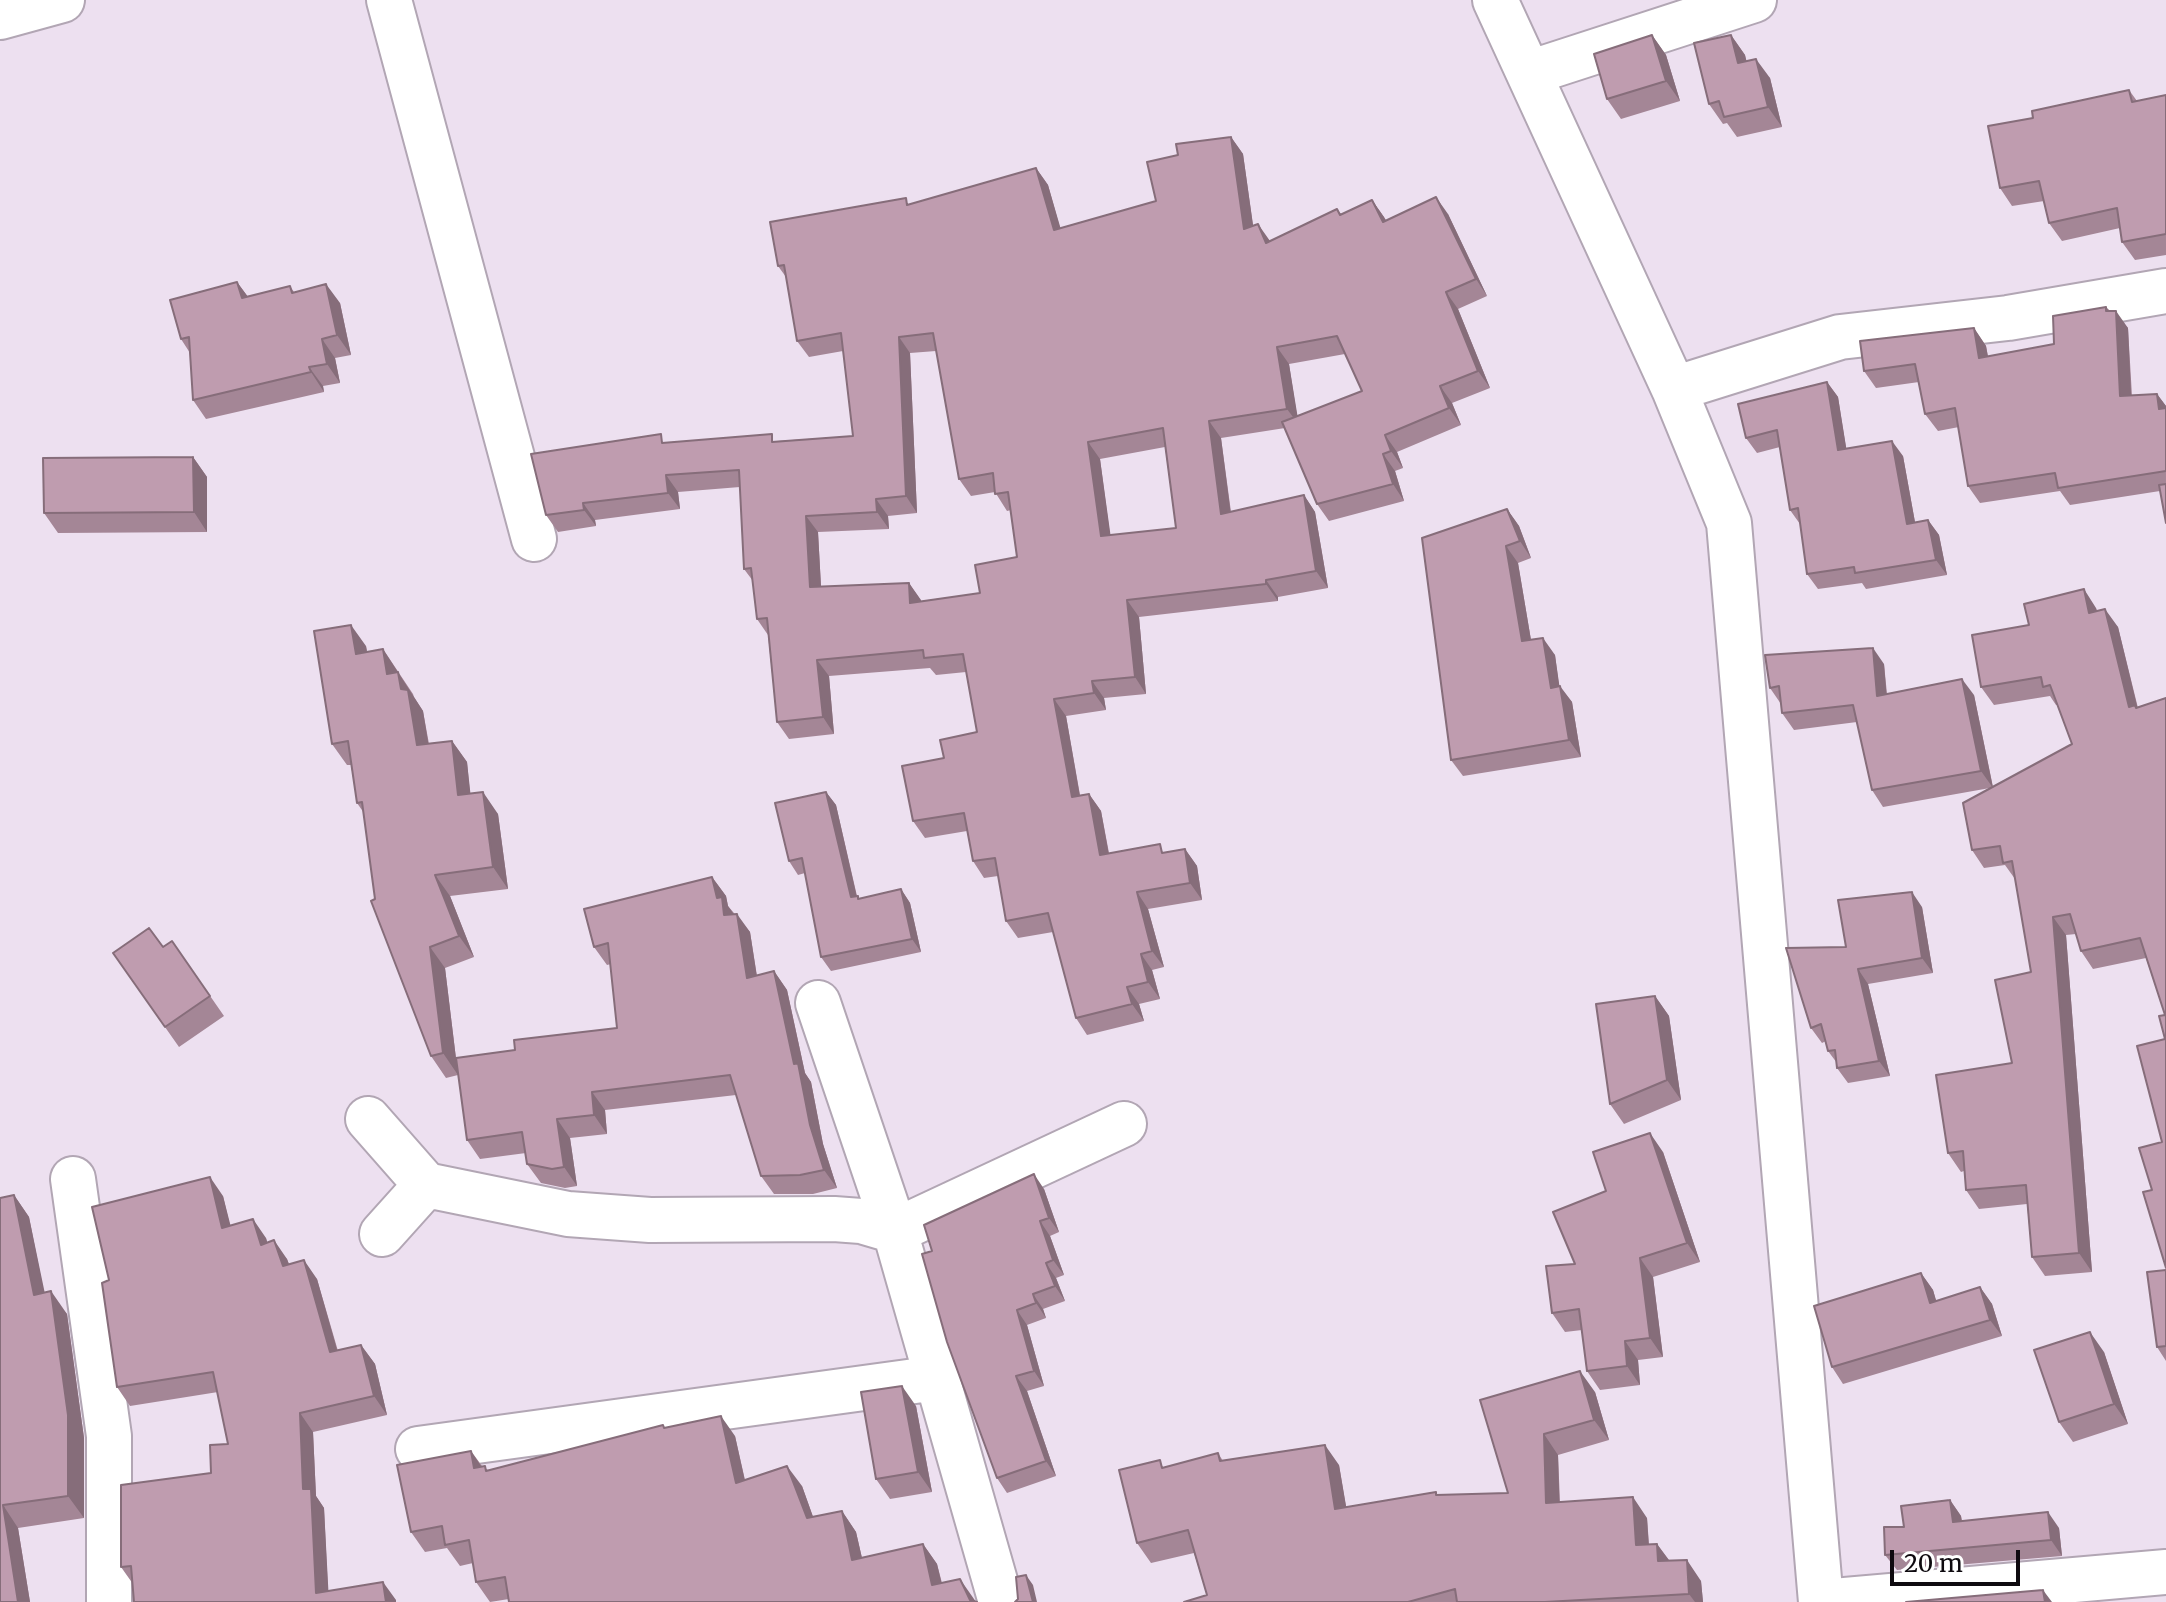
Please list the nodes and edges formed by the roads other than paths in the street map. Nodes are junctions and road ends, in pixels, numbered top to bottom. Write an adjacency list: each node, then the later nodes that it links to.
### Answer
1 (62, 0): 5 (street)
2 (389, 0): 9 (street)
3 (1495, 0): 6 (street)
4 (1754, 0): 6 (street)
5 (0, 17)
6 (1529, 73): 8 (street)
7 (2166, 291): 8 (street)
8 (1674, 389): 22 (street)
9 (534, 539)
10 (818, 1003): 15 (street)
11 (368, 1119): 14 (street)
12 (1124, 1124): 15 (street)
13 (73, 1179): 20 (street)
14 (426, 1185): 15 (street); 16 (street)
15 (895, 1231): 17 (street)
16 (382, 1234)
17 (937, 1378): 18 (street); 21 (street)
18 (418, 1449)
19 (2166, 1572): 22 (street)
20 (109, 1602)
21 (1001, 1602)
22 (1822, 1602)

